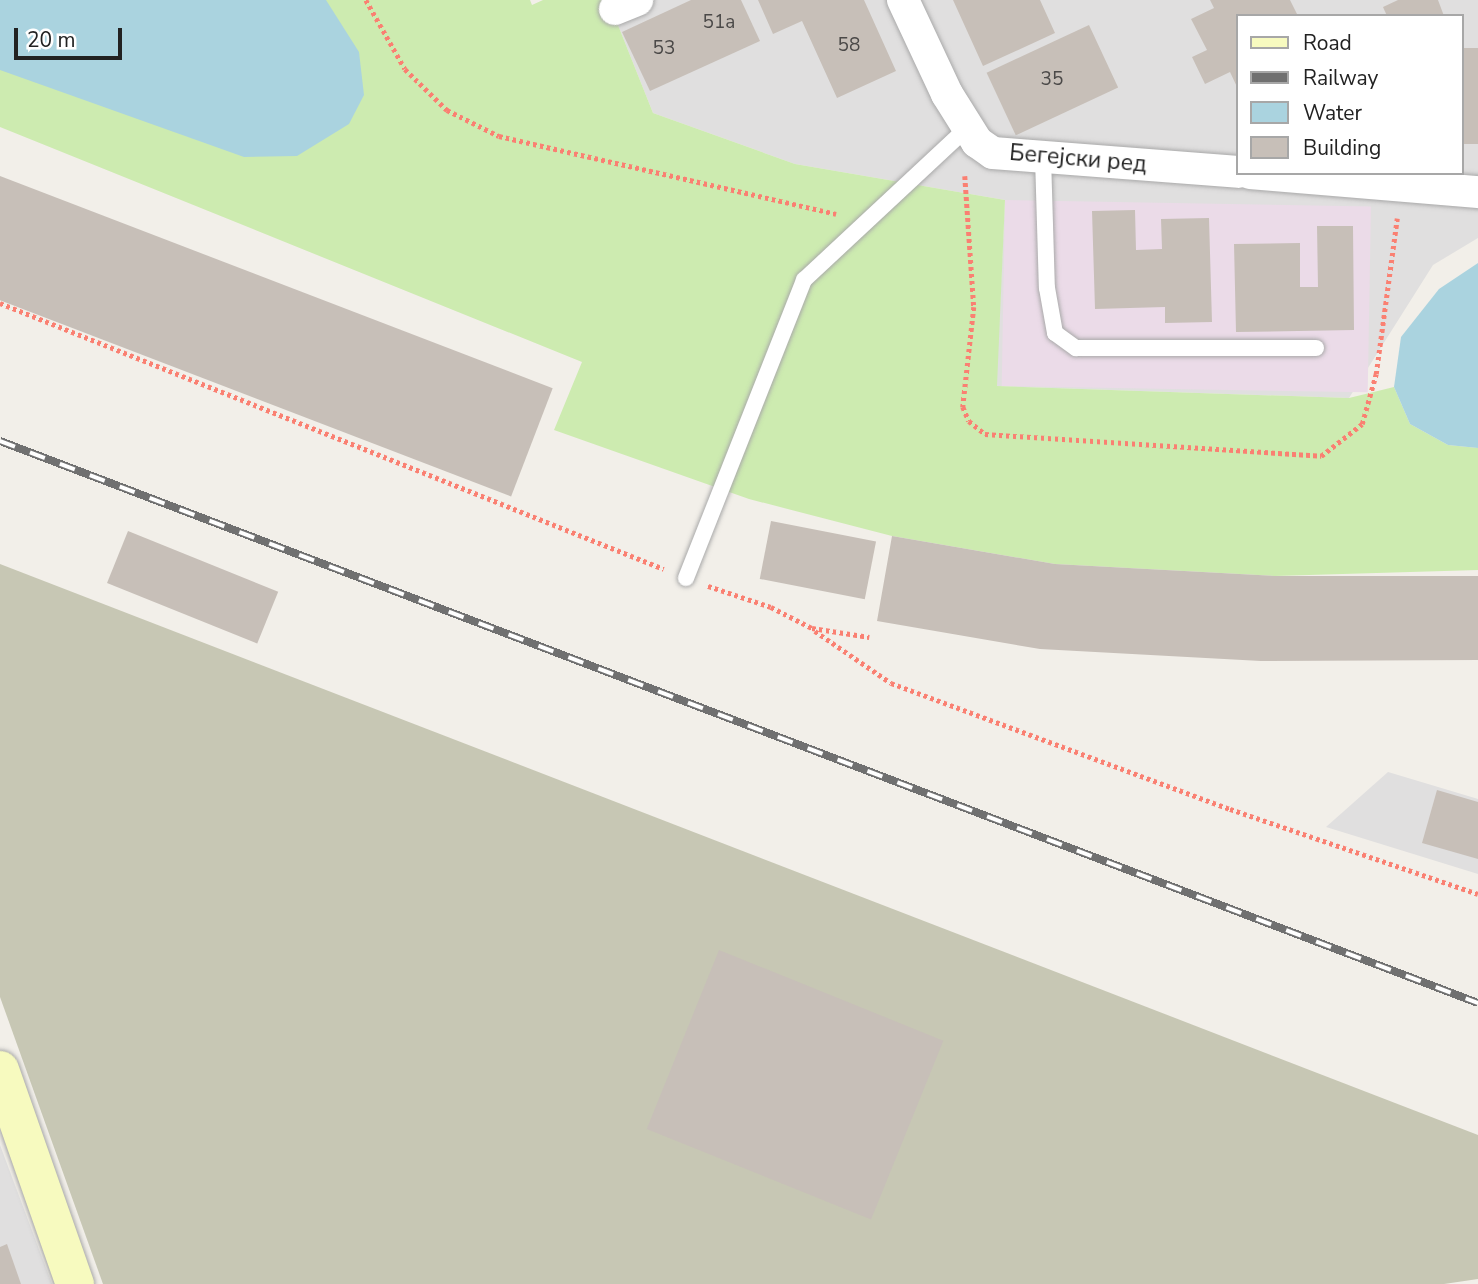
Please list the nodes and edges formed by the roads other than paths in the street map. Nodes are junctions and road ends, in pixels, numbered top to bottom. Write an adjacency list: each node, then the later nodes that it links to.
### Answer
1 (903, 0): 2 (street, Бегејски ред)
2 (967, 128): 3 (street, Бегејски ред); 8 (lane)
3 (1043, 156): 4 (street, Бегејски ред); 7 (lane)
4 (1236, 172)
5 (1275, 175): 6 (street)
6 (1478, 191)
7 (1316, 348)
8 (686, 578)
9 (0, 1070): 10 (street)
10 (75, 1284)

